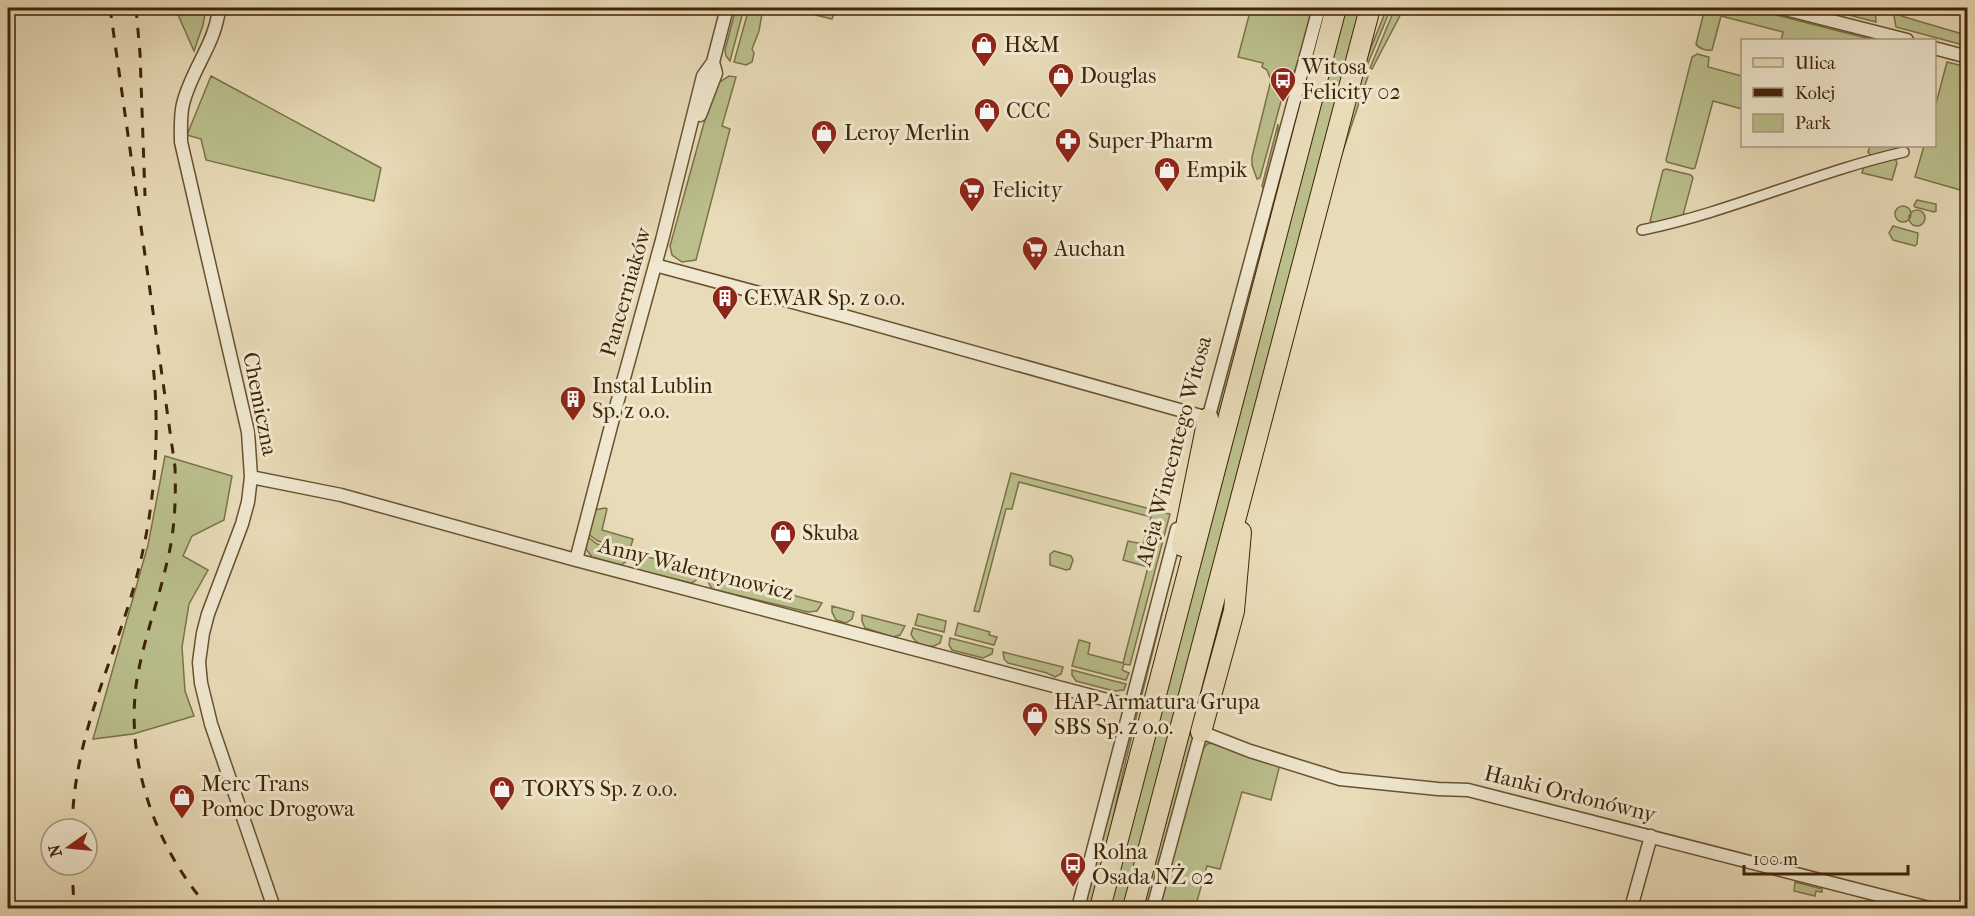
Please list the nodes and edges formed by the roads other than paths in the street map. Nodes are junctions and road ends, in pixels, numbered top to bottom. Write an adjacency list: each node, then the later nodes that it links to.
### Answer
1 (219, 8): 16 (street, Chemiczna)
2 (728, 8): 13 (street, Pancerniaków)
3 (1319, 8): 15 (street, Aleja Wincentego Witosa)
4 (1336, 8): 19 (main road, Aleja Wincentego Witosa)
5 (1370, 8): 14 (main road)
6 (1781, 8): 7 (street)
7 (1903, 39)
8 (1936, 48): 9 (street)
9 (1968, 57)
10 (1904, 152): 12 (street)
11 (1335, 186): 14 (main road)
12 (1642, 230)
13 (655, 265): 15 (street); 18 (street, Pancerniaków)
14 (1300, 279): 17 (main road)
15 (1208, 418): 19 (main road); 20 (street, Aleja Wincentego Witosa)
16 (251, 477): 18 (street, Anny Walentynowicz); 23 (street, Chemiczna)
17 (1244, 488): 21 (main road); 26 (main road)
18 (576, 560): 20 (street, Anny Walentynowicz)
19 (1165, 659): 25 (main road, Aleja Wincentego Witosa)
20 (1130, 706): 24 (street, Aleja Wincentego Witosa)
21 (1201, 732): 22 (street, Hanki Ordonówny); 27 (street)
22 (1651, 836): 28 (street); 29 (street, Hanki Ordonówny)
23 (274, 909)
24 (1078, 909)
25 (1100, 909)
26 (1133, 909)
27 (1153, 909)
28 (1631, 909)
29 (1929, 909)

